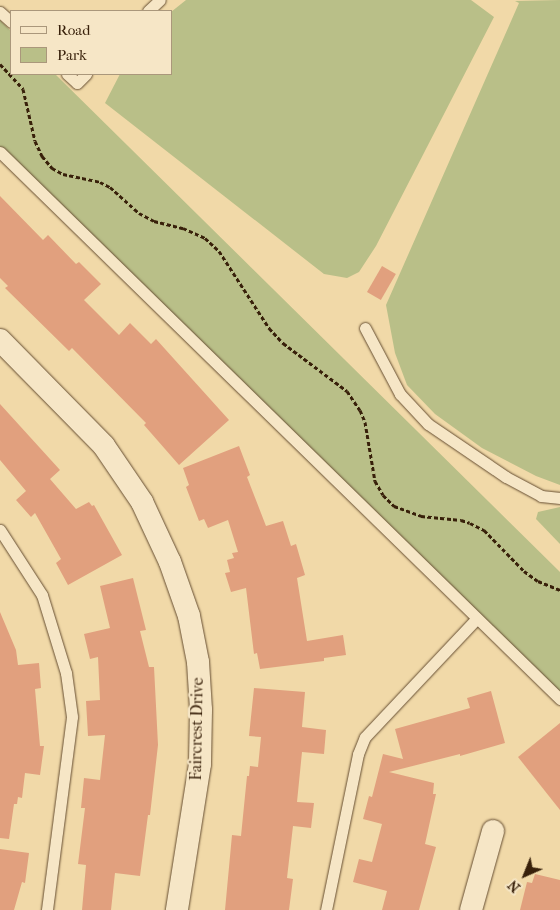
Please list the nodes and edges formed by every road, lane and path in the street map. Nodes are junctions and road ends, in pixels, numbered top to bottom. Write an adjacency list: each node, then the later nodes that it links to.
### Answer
1 (160, 0): 2 (lane)
2 (149, 10)
3 (0, 12): 4 (lane)
4 (10, 21)
5 (0, 64): 6 (path)
6 (10, 75)
7 (10, 75): 15 (path)
8 (67, 75): 9 (lane)
9 (85, 75)
10 (0, 152): 16 (lane)
11 (365, 328): 13 (lane)
12 (0, 340): 20 (street, Faircrest Drive)
13 (560, 498)
14 (0, 530): 19 (lane)
15 (560, 590)
16 (477, 618): 17 (lane); 21 (lane)
17 (560, 700)
18 (493, 831): 22 (street)
19 (47, 910)
20 (177, 910)
21 (326, 910)
22 (471, 910)

